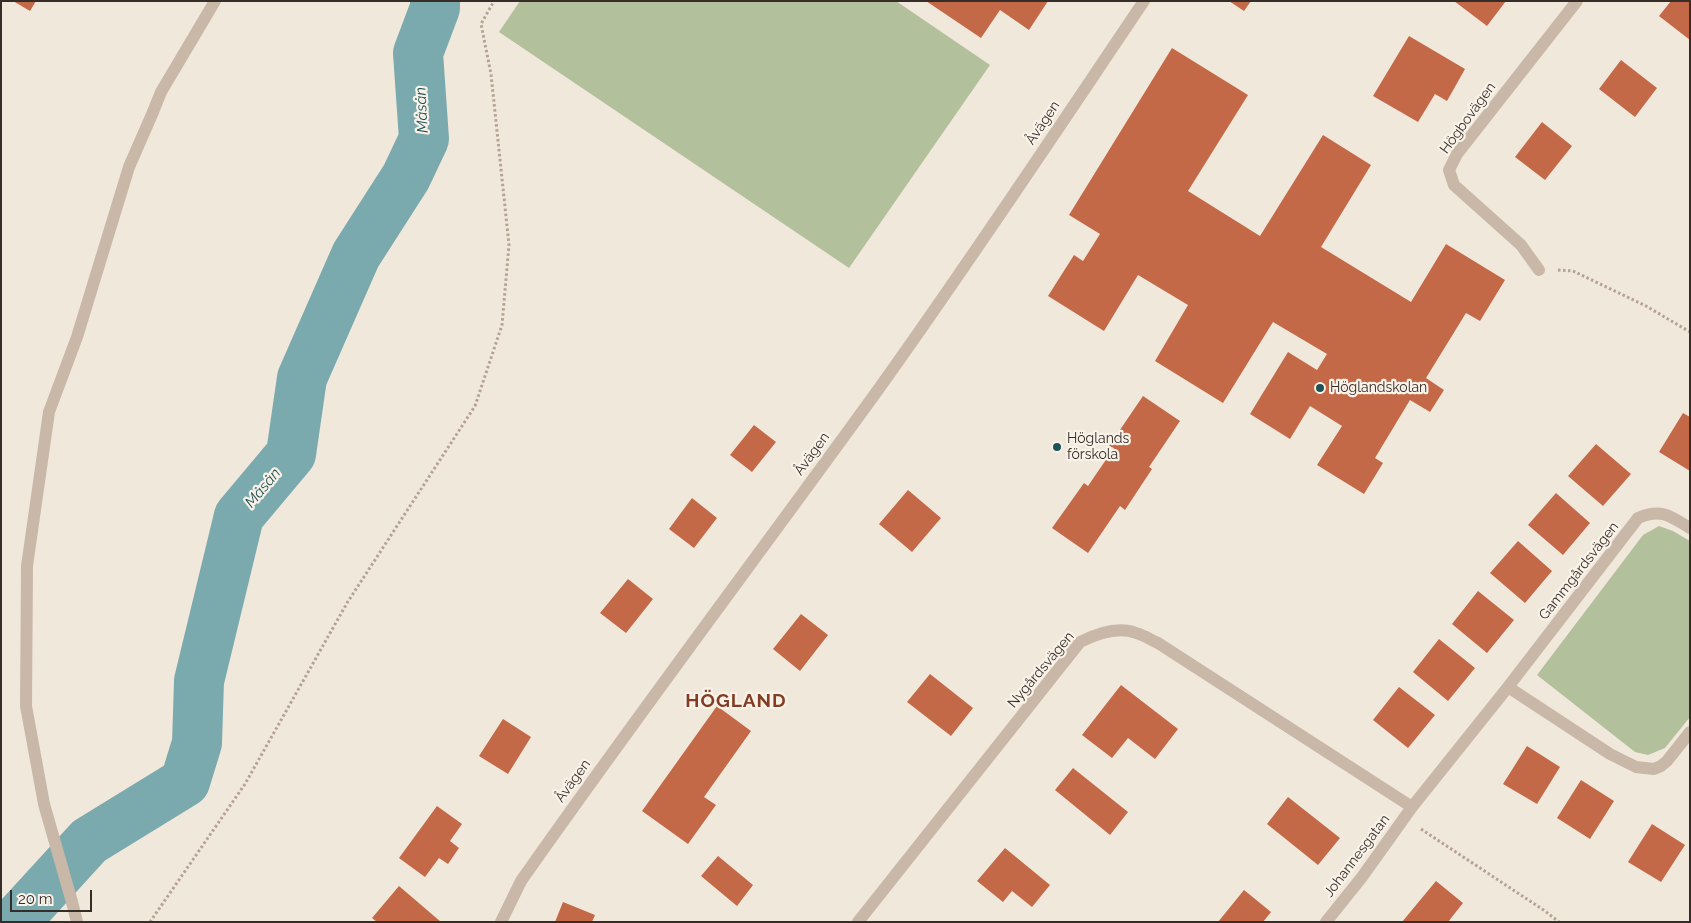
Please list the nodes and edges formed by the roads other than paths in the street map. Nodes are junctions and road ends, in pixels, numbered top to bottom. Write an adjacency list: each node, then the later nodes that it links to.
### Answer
1 (215, 1): 9 (street)
2 (1144, 1): 10 (street, Åvägen)
3 (1577, 1): 4 (street, Högbovägen)
4 (1539, 270)
5 (1690, 528): 6 (street, Gammgårdsvägen)
6 (1508, 687): 7 (street); 8 (street, Gammgårdsvägen)
7 (1690, 732)
8 (1408, 813): 11 (street, Nygårdsvägen); 12 (street, Johannesgatan)
9 (77, 922)
10 (501, 922)
11 (858, 922)
12 (1326, 922)

